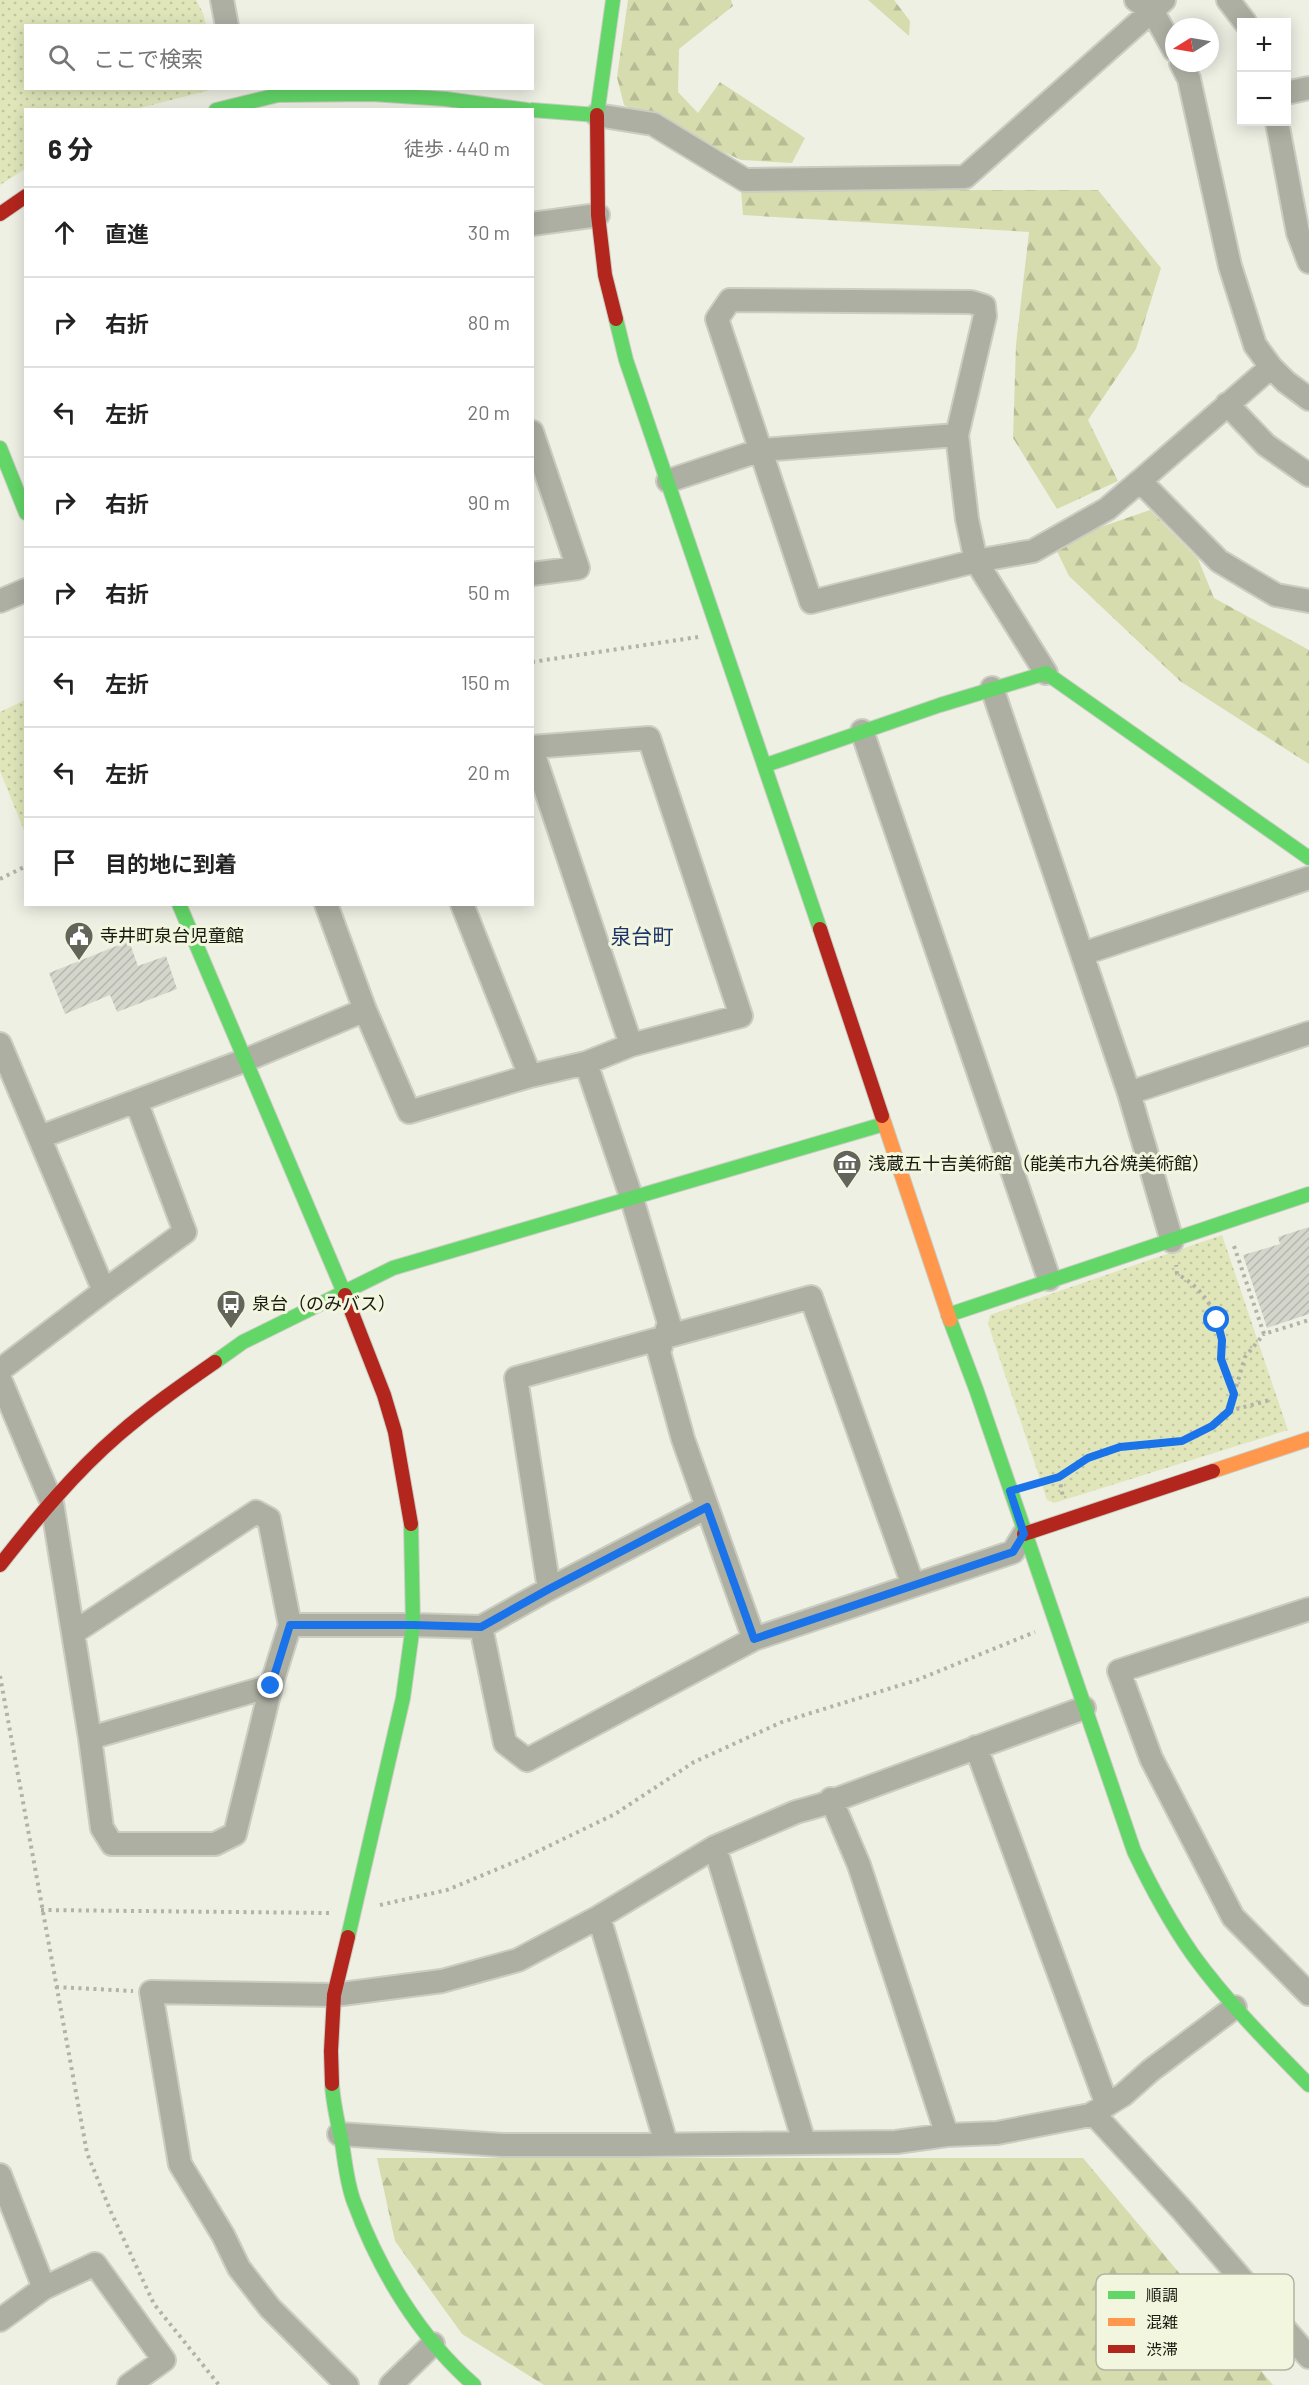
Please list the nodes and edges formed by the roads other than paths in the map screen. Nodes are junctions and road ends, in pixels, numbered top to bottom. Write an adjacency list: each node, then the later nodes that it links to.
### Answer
1 (222, 0): 6 (street)
2 (613, 0): 15 (street)
3 (1228, 0): 5 (street)
4 (1151, 4): 7 (street); 15 (street)
5 (1242, 18)
6 (227, 24)
7 (1165, 32)
8 (1185, 72): 22 (street)
9 (1309, 88): 10 (street)
10 (1291, 92)
11 (243, 100): 12 (street); 13 (street)
12 (221, 108)
13 (512, 108)
14 (534, 110): 15 (street)
15 (597, 115): 19 (street)
16 (1278, 126): 21 (street)
17 (24, 197): 18 (street)
18 (0, 214)
19 (598, 214): 20 (street); 30 (street)
20 (534, 224)
21 (1309, 262)
22 (1271, 367): 23 (street); 24 (street)
23 (1309, 399)
24 (1227, 404): 29 (street); 31 (street)
25 (957, 435): 28 (street); 28 (street); 33 (street)
26 (534, 438): 34 (street)
27 (0, 448): 32 (street)
28 (761, 450): 30 (street); 33 (street)
29 (1309, 475)
30 (668, 481): 43 (street)
31 (1140, 481): 33 (street); 37 (street)
32 (24, 508)
33 (976, 561): 38 (street)
34 (534, 574)
35 (24, 591): 36 (street)
36 (0, 601)
37 (1309, 601)
38 (1046, 673): 39 (street); 44 (street)
39 (992, 688): 40 (street); 49 (street)
40 (862, 730): 43 (street); 64 (street)
41 (534, 748): 53 (street)
42 (534, 754): 53 (street)
43 (766, 765): 59 (street)
44 (1309, 858)
45 (1309, 878): 49 (street)
46 (180, 906): 54 (street)
47 (327, 906): 50 (street)
48 (463, 906): 56 (street)
49 (1082, 954): 57 (street)
50 (365, 1010): 54 (street); 56 (street)
51 (1309, 1033): 57 (street)
52 (0, 1044): 60 (street)
53 (631, 1046): 55 (street)
54 (246, 1060): 58 (street); 66 (street)
55 (586, 1063): 56 (street); 62 (street)
56 (530, 1076)
57 (1129, 1094): 63 (street)
58 (136, 1101): 60 (street); 65 (street)
59 (884, 1124): 62 (street); 67 (street)
60 (40, 1137): 65 (street)
61 (1309, 1194): 63 (street)
62 (632, 1199): 66 (street); 68 (street)
63 (1172, 1241): 64 (street)
64 (1049, 1280): 67 (street)
65 (104, 1291): 69 (street)
66 (344, 1293): 72 (street); 80 (street)
67 (948, 1315): 74 (street)
68 (664, 1337): 73 (street); 76 (street); 77 (street)
69 (0, 1370)
70 (0, 1379): 72 (street)
71 (1309, 1439): 74 (street)
72 (52, 1503): 75 (street); 82 (street)
73 (707, 1507): 77 (street); 83 (street)
74 (1024, 1534): 76 (street); 85 (street)
75 (0, 1566)
76 (912, 1585): 83 (street)
77 (549, 1589): 81 (street)
78 (1309, 1609): 91 (street)
79 (290, 1625): 80 (street); 82 (street); 84 (street)
80 (413, 1625): 81 (street); 92 (street)
81 (481, 1627): 83 (street)
82 (73, 1633): 86 (street)
83 (754, 1639)
84 (271, 1686): 86 (street); 86 (street)
85 (1084, 1708): 87 (street); 93 (street)
86 (90, 1738)
87 (976, 1747): 88 (street); 95 (street)
88 (831, 1799): 89 (street); 97 (street)
89 (715, 1848): 90 (street); 98 (street)
90 (600, 1917): 92 (street); 99 (street)
91 (1309, 1994)
92 (333, 1995): 96 (street); 108 (street)
93 (1235, 2007): 94 (street); 95 (street)
94 (1309, 2085)
95 (1100, 2109): 97 (street); 101 (street)
96 (339, 2134): 99 (street); 105 (street)
97 (947, 2135): 98 (street)
98 (804, 2142): 99 (street)
99 (666, 2143)
100 (0, 2175): 102 (street)
101 (1238, 2274)
102 (44, 2288): 103 (street); 107 (street)
103 (0, 2320)
104 (1294, 2339): 106 (street)
105 (433, 2344): 109 (street); 110 (street)
106 (1309, 2356)
107 (129, 2385)
108 (347, 2385)
109 (391, 2385)
110 (474, 2385)

